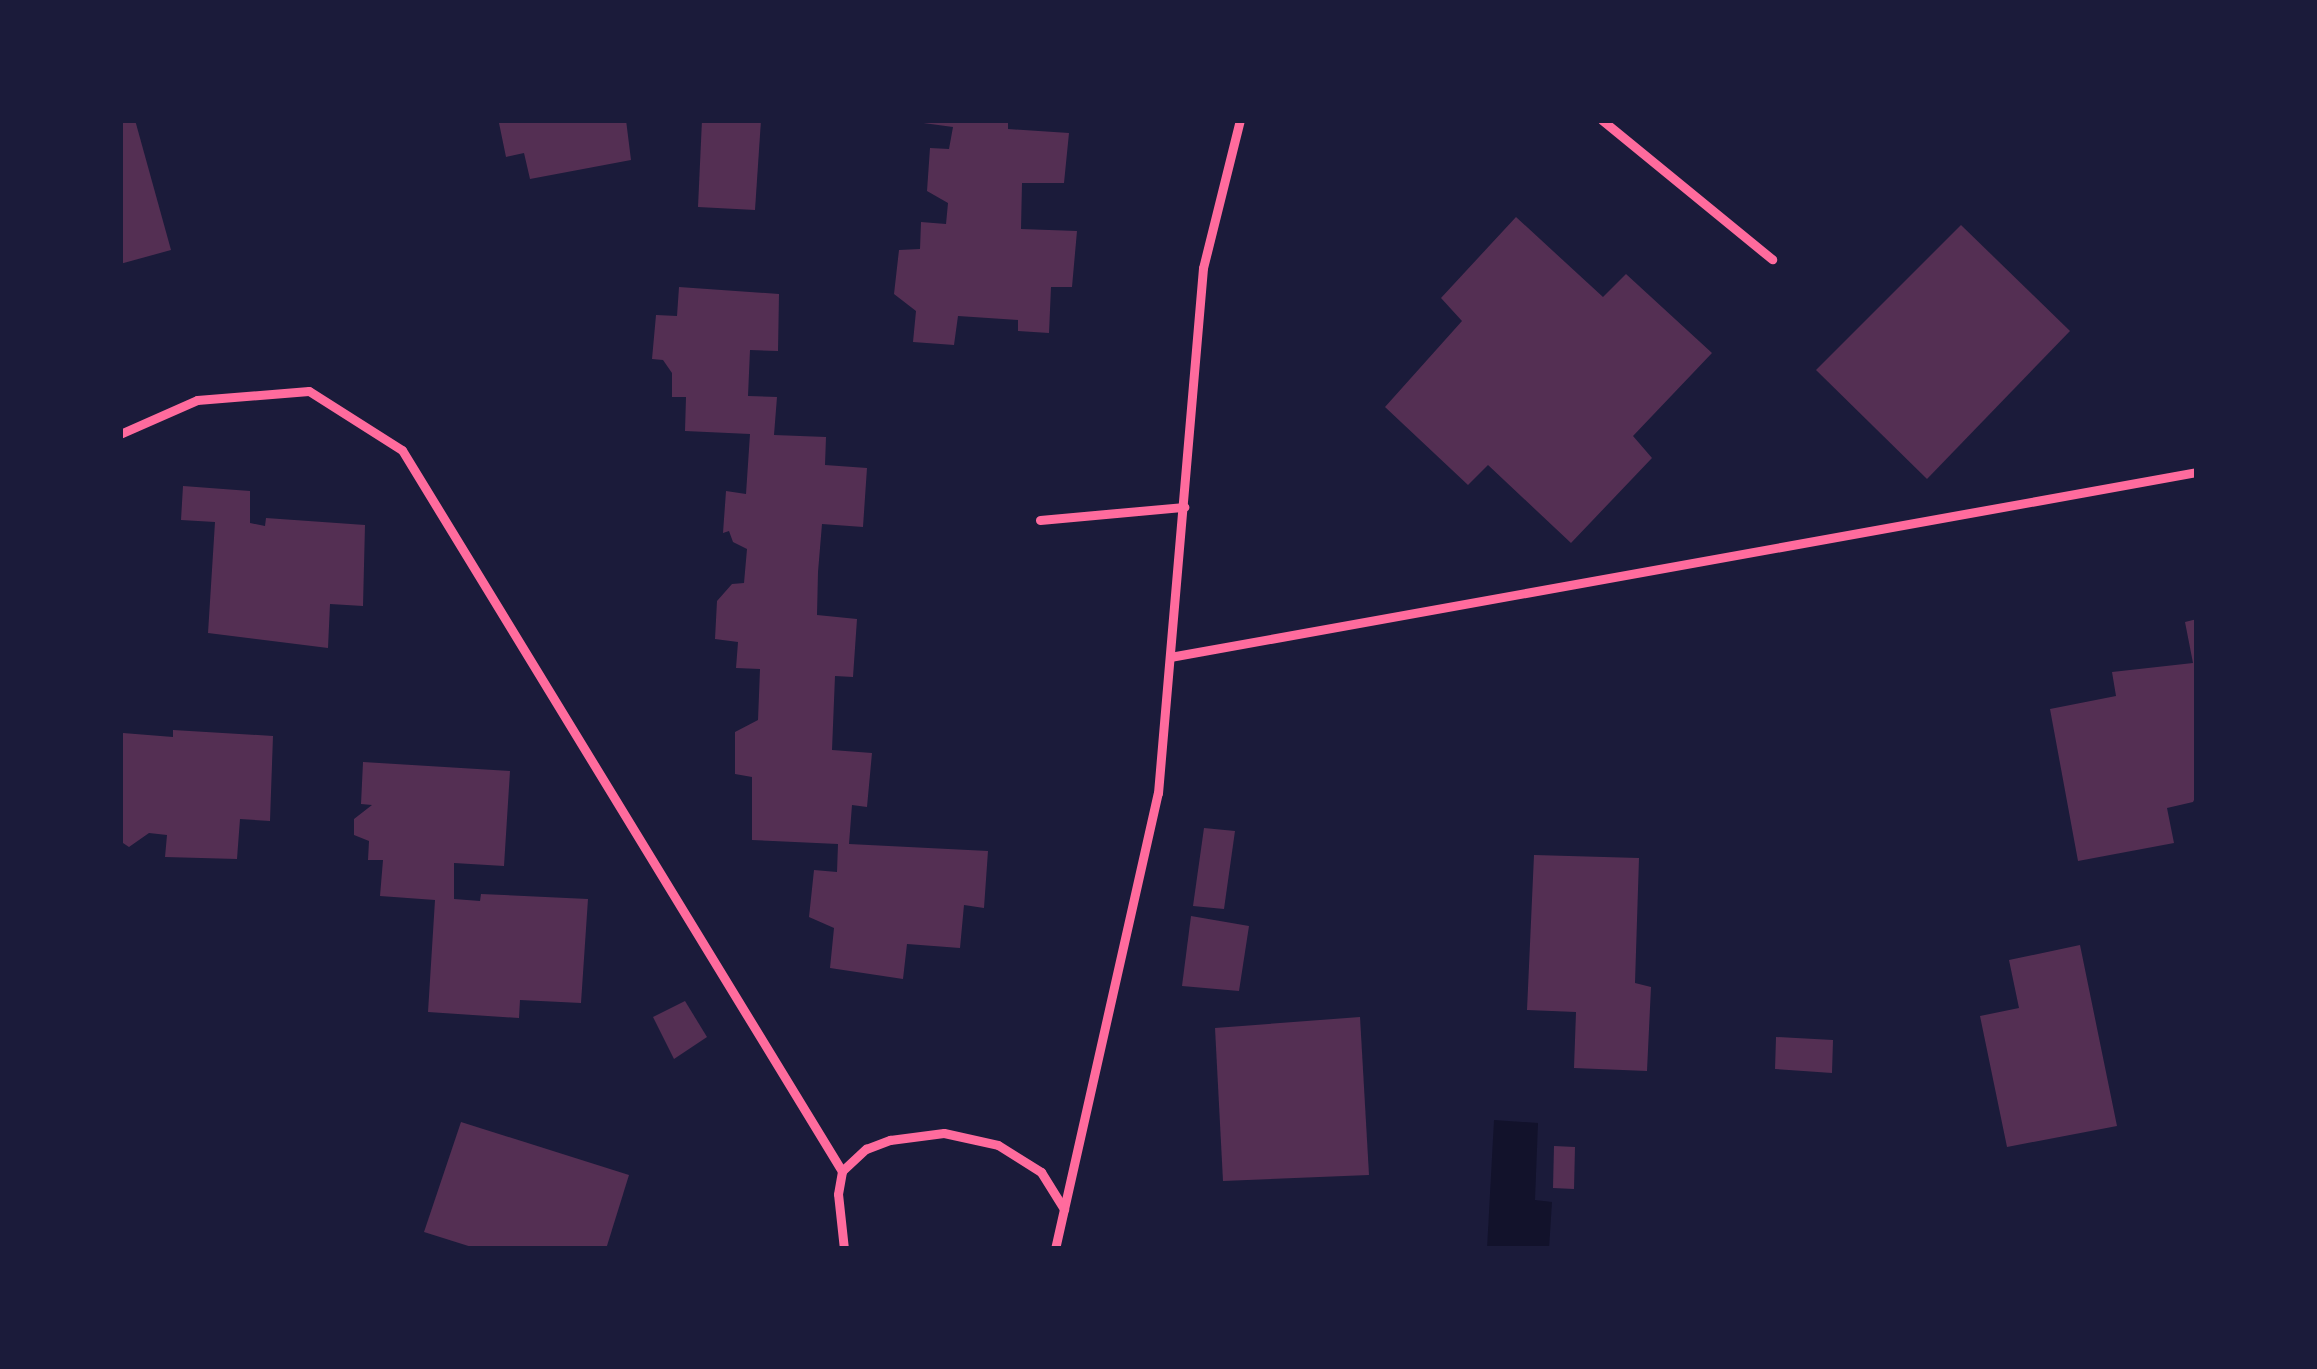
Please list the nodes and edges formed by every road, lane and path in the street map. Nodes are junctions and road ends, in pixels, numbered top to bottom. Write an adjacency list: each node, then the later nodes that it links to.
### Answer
1 (1240, 120): 6 (lane)
2 (1602, 120): 3 (lane)
3 (1772, 260)
4 (120, 434): 9 (lane)
5 (2197, 472): 8 (lane)
6 (1184, 507): 7 (lane); 8 (lane)
7 (1040, 520)
8 (1170, 657): 10 (lane)
9 (842, 1171): 10 (lane); 11 (lane)
10 (1064, 1209): 12 (lane)
11 (844, 1249)
12 (1055, 1249)

